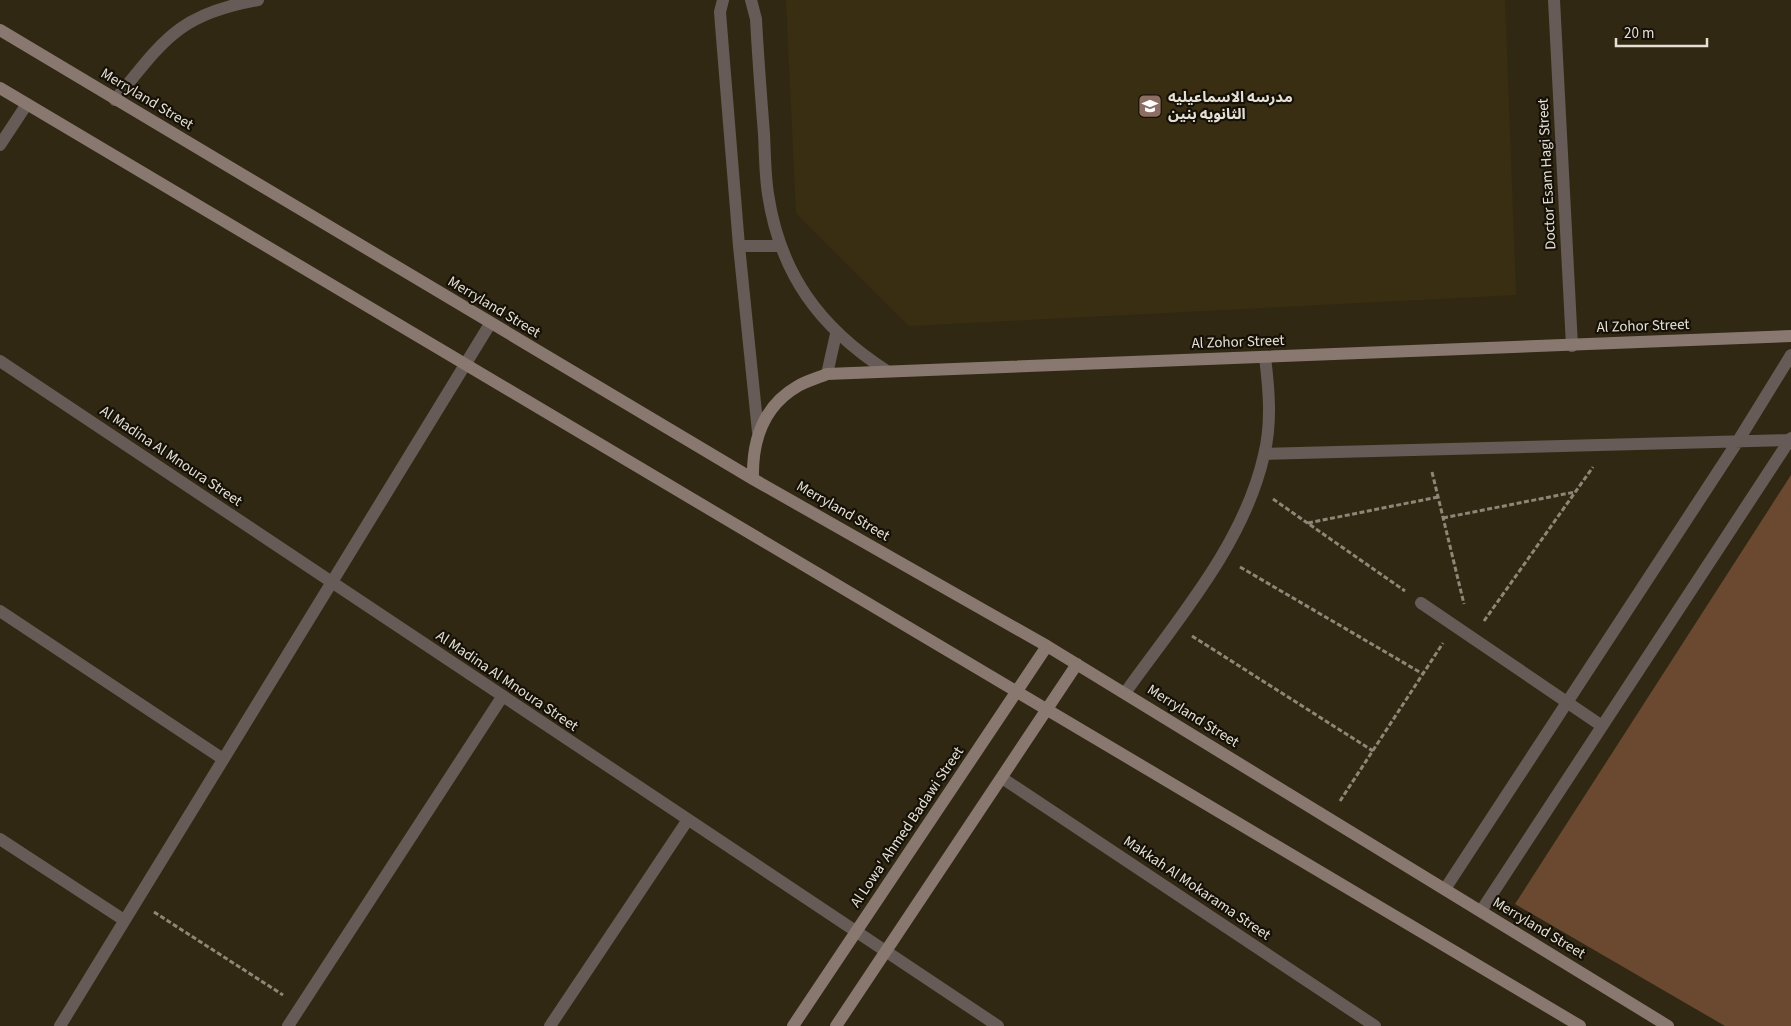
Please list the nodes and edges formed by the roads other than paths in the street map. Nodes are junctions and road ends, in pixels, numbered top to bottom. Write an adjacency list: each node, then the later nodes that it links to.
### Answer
1 (258, 0): 7 (street)
2 (722, 0): 10 (street)
3 (751, 0): 11 (street)
4 (1554, 0): 15 (street, Doctor Esam Hagi Street)
5 (0, 30): 7 (street, Merryland Street)
6 (0, 88): 8 (street)
7 (115, 100): 12 (street, Merryland Street)
8 (27, 104): 9 (street); 19 (street)
9 (0, 145)
10 (739, 246): 11 (street); 22 (street)
11 (780, 246): 13 (street)
12 (490, 324): 19 (street); 26 (street, Merryland Street)
13 (836, 334): 20 (street); 21 (street)
14 (1791, 336): 15 (street, Al Zohor Street)
15 (1572, 346): 17 (street, Al Zohor Street)
16 (1791, 355): 24 (street)
17 (1265, 357): 20 (street, Al Zohor Street); 25 (street)
18 (0, 361): 27 (street, Al Madina Al Mnoura Street)
19 (465, 364): 27 (street); 32 (street)
20 (887, 371): 21 (street, Al Zohor Street)
21 (827, 374): 22 (street, Al Zohor Street)
22 (758, 432): 26 (street, Al Zohor Street)
23 (1790, 439): 24 (street); 37 (street)
24 (1738, 441): 25 (street); 35 (street)
25 (1265, 454): 33 (street)
26 (753, 479): 30 (street, Merryland Street)
27 (331, 583): 34 (street, Al Madina Al Mnoura Street); 38 (street)
28 (1422, 603): 35 (street)
29 (0, 611): 38 (street)
30 (1048, 646): 31 (street, Merryland Street); 32 (street, Al Lowa' Ahmed Badawi Street)
31 (1077, 664): 33 (street, Merryland Street); 36 (street)
32 (1016, 692): 36 (street); 45 (street, Al Lowa' Ahmed Badawi Street)
33 (1125, 693): 42 (street, Merryland Street)
34 (502, 697): 40 (street, Al Madina Al Mnoura Street); 48 (street)
35 (1567, 702): 37 (street); 42 (street)
36 (1047, 710): 39 (street); 54 (street)
37 (1602, 726): 43 (street)
38 (223, 759): 44 (street)
39 (1002, 778): 46 (street); 53 (street, Makkah Al Mokarama Street)
40 (688, 821): 45 (street, Al Madina Al Mnoura Street); 49 (street)
41 (0, 839): 44 (street)
42 (1444, 889): 43 (street, Merryland Street)
43 (1481, 911): 55 (street, Merryland Street)
44 (124, 920): 47 (street)
45 (856, 933): 46 (street, Al Madina Al Mnoura Street); 50 (street, Al Lowa' Ahmed Badawi Street)
46 (885, 952): 51 (street); 52 (street, Al Madina Al Mnoura Street)
47 (60, 1026)
48 (288, 1026)
49 (550, 1026)
50 (793, 1026)
51 (836, 1026)
52 (998, 1026)
53 (1376, 1026)
54 (1580, 1026)
55 (1668, 1026)

